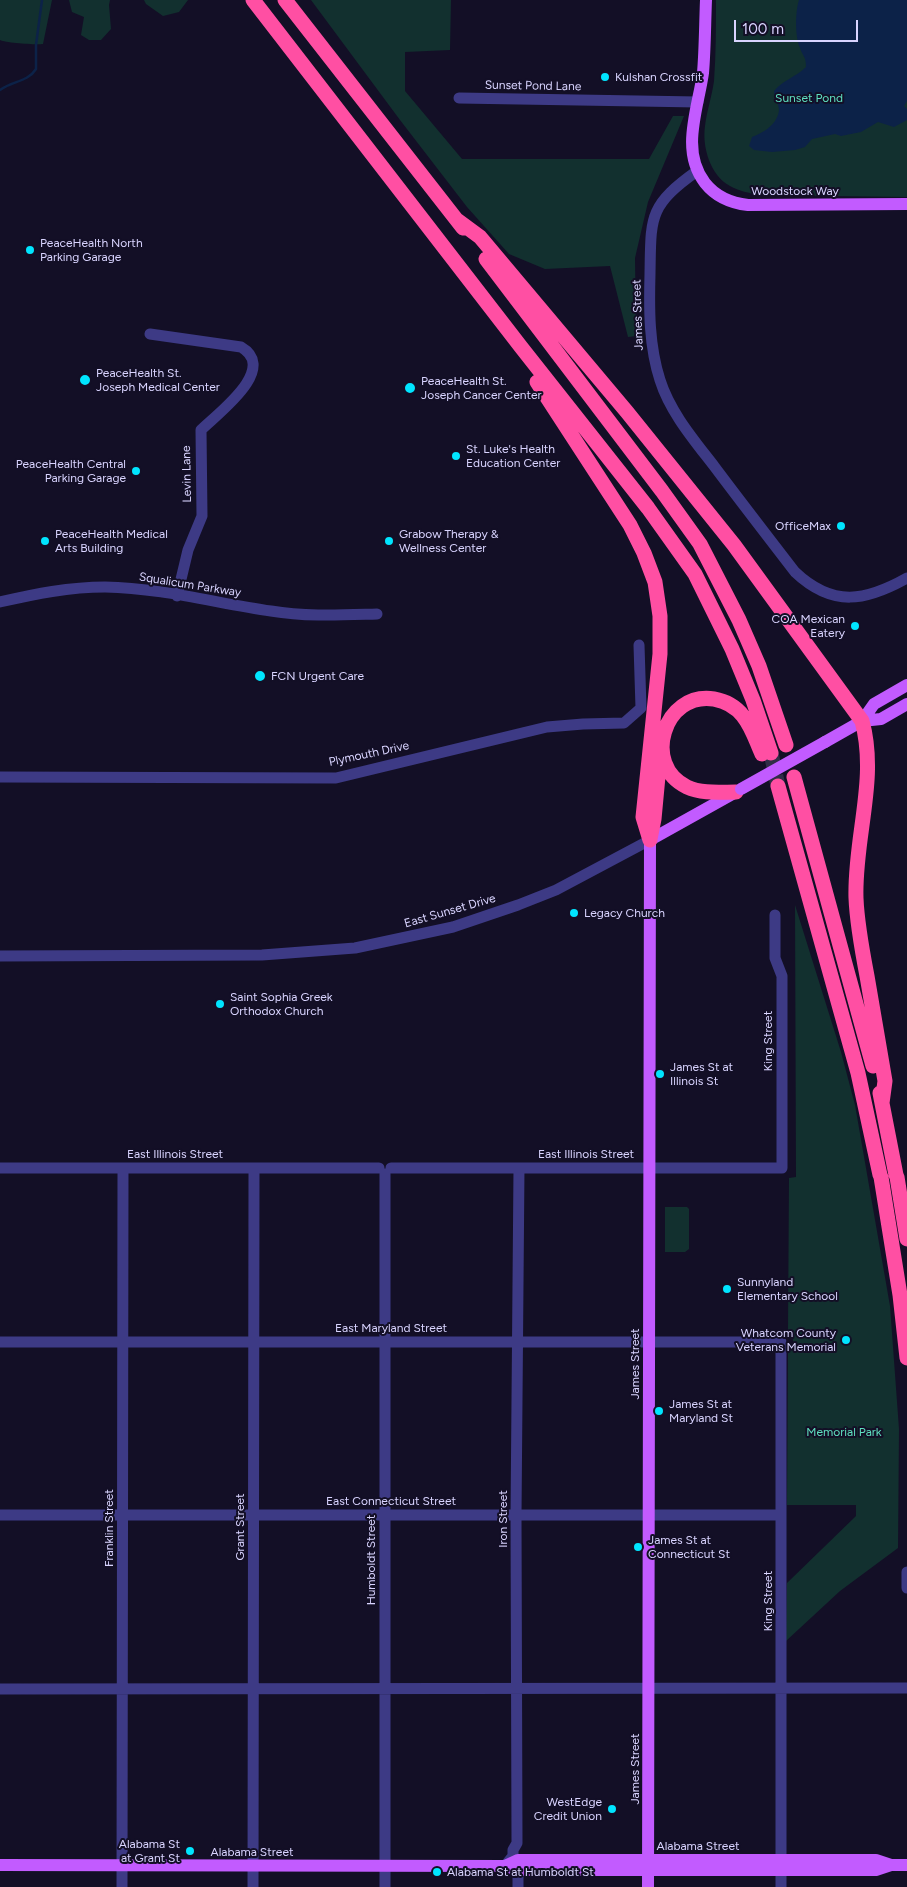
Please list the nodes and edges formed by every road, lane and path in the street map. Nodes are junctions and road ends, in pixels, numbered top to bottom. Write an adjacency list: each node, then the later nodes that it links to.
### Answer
1 (253, 0): 10 (highway)
2 (285, 0): 8 (highway)
3 (706, 0): 5 (main road)
4 (459, 98): 5 (street, Sunset Pond Lane)
5 (698, 102): 6 (main road)
6 (697, 171): 7 (main road, Woodstock Way); 11 (street, James Street)
7 (907, 204)
8 (457, 220): 18 (highway); 20 (highway)
9 (150, 334): 12 (street, Levin Lane)
10 (521, 347): 19 (highway); 25 (highway)
11 (907, 578)
12 (178, 596): 13 (street, Squalicum Parkway); 14 (street, Squalicum Parkway)
13 (0, 602)
14 (377, 614)
15 (640, 644): 21 (street, Plymouth Drive)
16 (907, 686): 18 (main road, East Sunset Drive)
17 (907, 704): 18 (main road, East Sunset Drive)
18 (862, 721): 24 (main road, East Sunset Drive, bridge); 28 (highway)
19 (661, 745): 24 (highway); 25 (highway)
20 (786, 745)
21 (0, 777)
22 (794, 777): 28 (highway)
23 (778, 786): 44 (highway)
24 (738, 791): 25 (main road, East Sunset Drive)
25 (650, 840): 27 (street, East Sunset Drive); 33 (main road, James Street)
26 (775, 915): 34 (street, King Street)
27 (0, 956)
28 (882, 1103): 36 (highway)
29 (0, 1168): 30 (street, East Illinois Street)
30 (123, 1168): 31 (street, East Illinois Street); 38 (street, Franklin Street)
31 (254, 1168): 35 (street, East Illinois Street); 39 (street, Grant Street)
32 (519, 1168): 33 (street, East Illinois Street); 35 (street, East Illinois Street); 41 (street, Iron Street)
33 (649, 1168): 34 (street, East Illinois Street); 42 (main road, James Street)
34 (782, 1168)
35 (385, 1170): 40 (street, Humboldt Street)
36 (907, 1239)
37 (0, 1342): 38 (street, East Maryland Street)
38 (123, 1342): 39 (street, East Maryland Street); 46 (street, Franklin Street)
39 (254, 1342): 40 (street, East Maryland Street); 47 (street, Grant Street)
40 (385, 1342): 41 (street, East Maryland Street); 48 (street, Humboldt Street)
41 (518, 1342): 42 (street, East Maryland Street); 49 (street, Iron Street)
42 (649, 1342): 43 (street, East Maryland Street); 50 (main road, James Street)
43 (781, 1342): 51 (street, King Street)
44 (907, 1358)
45 (0, 1515): 46 (street, East Connecticut Street)
46 (123, 1515): 47 (street, East Connecticut Street); 60 (street, Franklin Street)
47 (253, 1515): 48 (street, East Connecticut Street); 61 (street, Grant Street)
48 (385, 1515): 49 (street, East Connecticut Street); 54 (street, Humboldt Street)
49 (516, 1515): 50 (street, East Connecticut Street); 55 (street, Iron Street)
50 (649, 1515): 51 (street, East Connecticut Street); 56 (main road, James Street)
51 (781, 1515): 57 (street, King Street)
52 (907, 1572): 53 (street)
53 (907, 1588)
54 (385, 1688): 55 (street); 61 (street); 69 (street, Humboldt Street)
55 (516, 1688): 56 (street); 70 (street, Iron Street)
56 (649, 1688): 57 (street); 65 (main road, James Street)
57 (781, 1688): 58 (street); 66 (street, King Street)
58 (907, 1688)
59 (0, 1689): 60 (street)
60 (122, 1689): 61 (street); 63 (street, Franklin Street)
61 (253, 1689): 64 (street, Grant Street)
62 (0, 1865): 63 (main road, Alabama Street)
63 (122, 1865): 64 (main road, Alabama Street); 72 (street, Franklin Street)
64 (253, 1865): 69 (main road, Alabama Street); 73 (street, Grant Street)
65 (648, 1865): 66 (main road, Alabama Street); 70 (main road, Alabama Street); 71 (main road, Alabama Street); 76 (main road, James Street)
66 (781, 1865): 67 (main road, Alabama Street); 67 (main road, Alabama Street); 77 (street, King Street)
67 (891, 1865): 68 (main road, Alabama Street)
68 (907, 1865)
69 (385, 1866): 70 (main road, Alabama Street); 74 (street, Humboldt Street)
70 (505, 1866): 71 (main road, Alabama Street)
71 (518, 1870): 75 (street)
72 (122, 1887)
73 (253, 1887)
74 (385, 1887)
75 (518, 1887)
76 (648, 1887)
77 (781, 1887)

